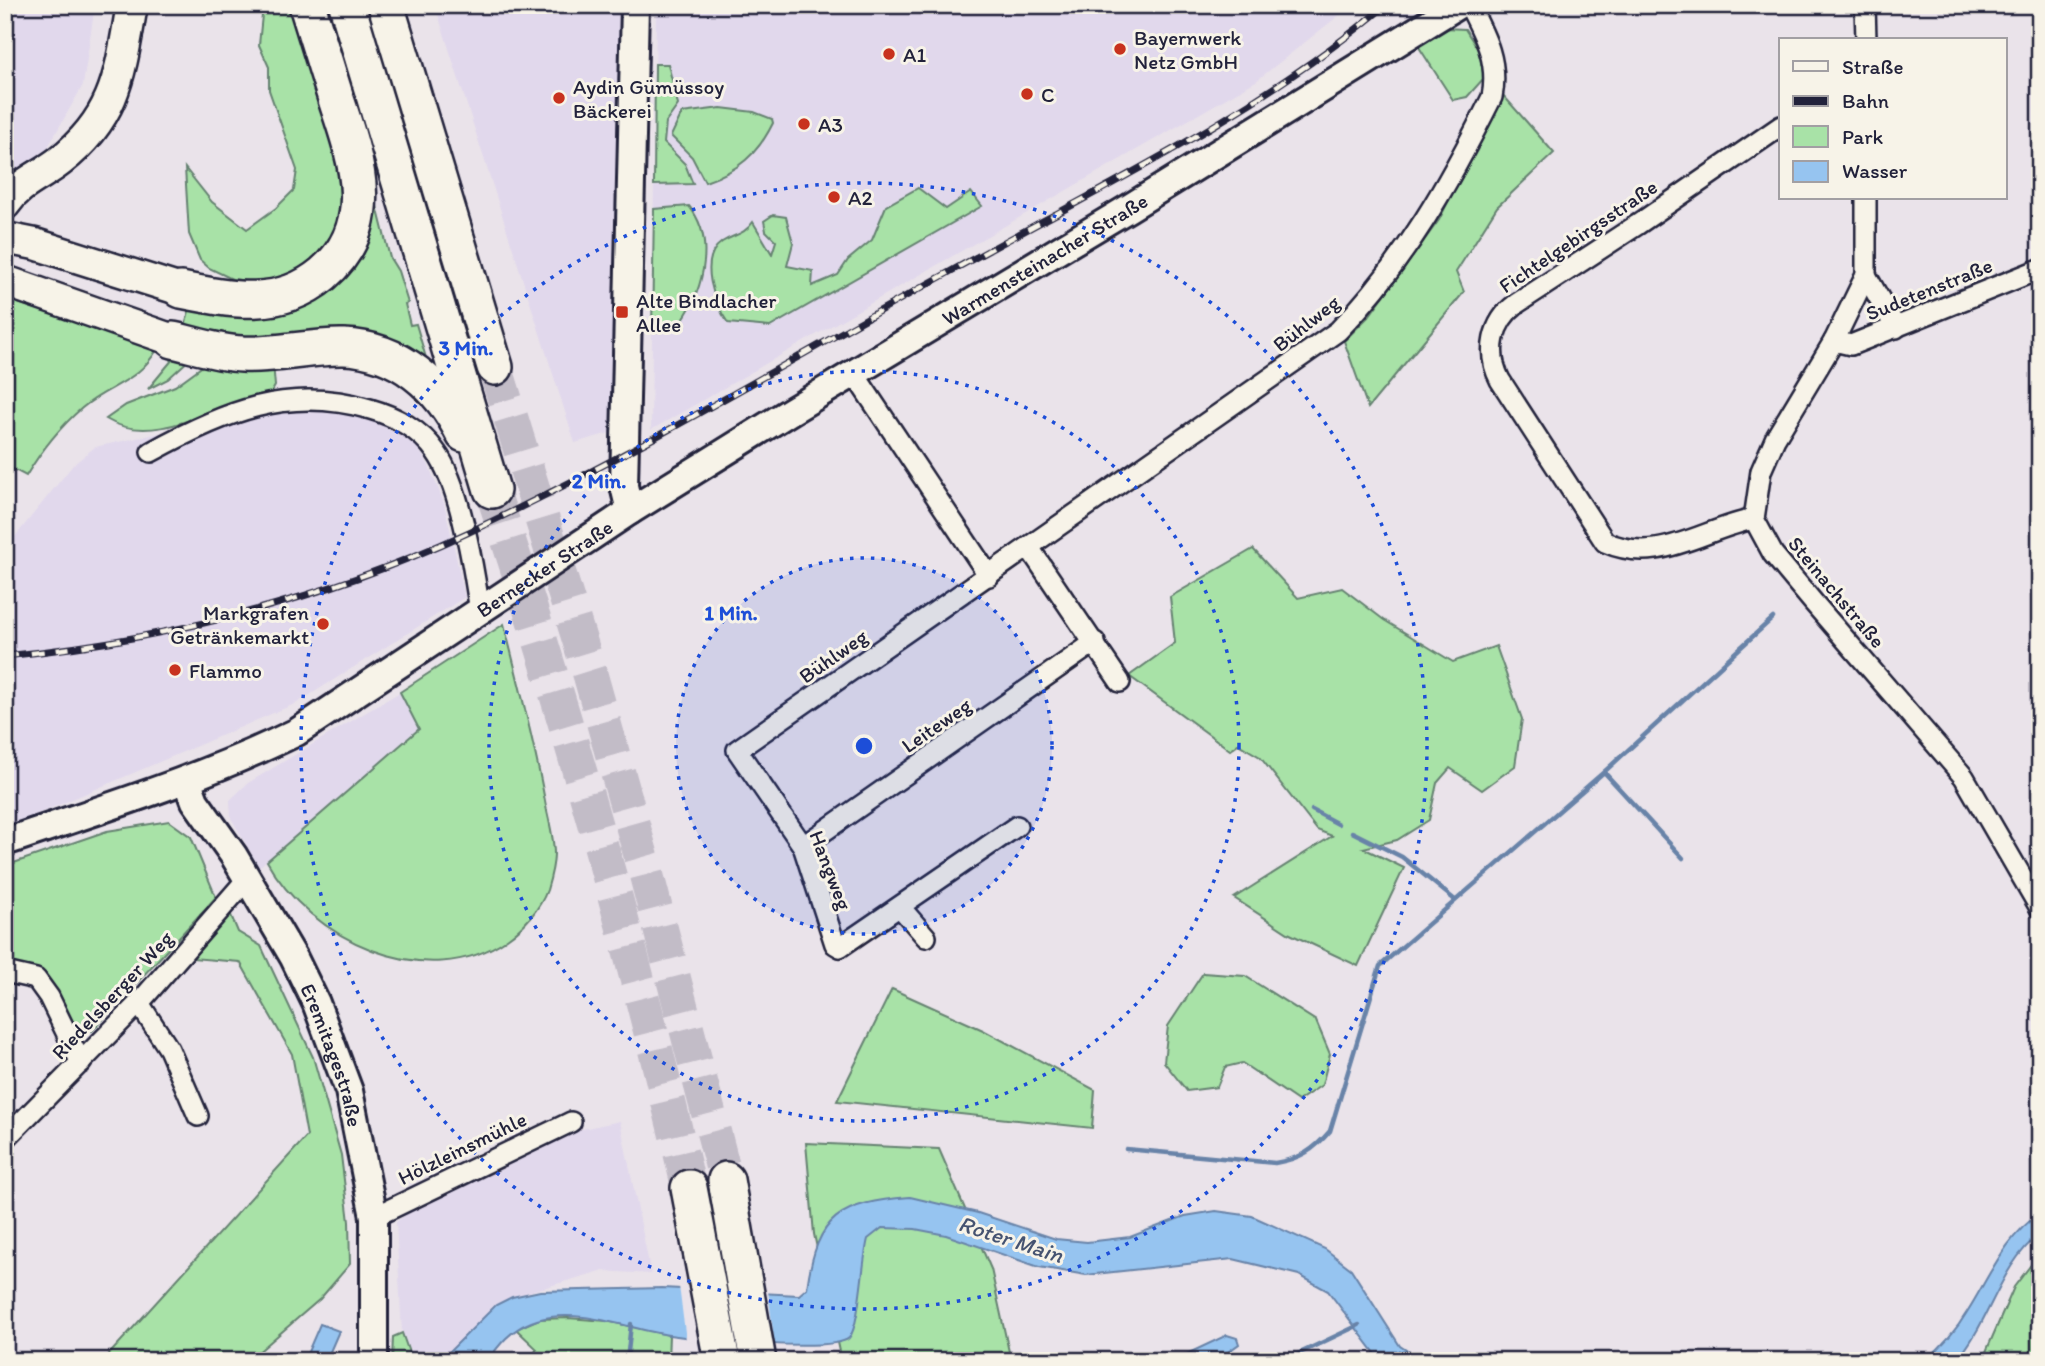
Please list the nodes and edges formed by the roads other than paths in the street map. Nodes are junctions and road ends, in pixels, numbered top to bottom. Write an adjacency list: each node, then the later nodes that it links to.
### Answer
1 (132, 5): 12 (main road)
2 (307, 5): 17 (highway)
3 (347, 5): 19 (highway)
4 (386, 5): 21 (highway)
5 (635, 5): 24 (street, Bernecker Straße)
6 (1458, 5): 22 (street, Warmensteinacher Straße)
7 (1469, 5): 26 (street, Bühlweg)
8 (1865, 5): 9 (street)
9 (1866, 38)
10 (1779, 127): 25 (street, Fichtelgebirgsstraße)
11 (1866, 200): 15 (street)
12 (5, 204)
13 (5, 238): 17 (main road)
14 (2040, 269): 18 (street, Sudetenstraße)
15 (1866, 275): 18 (street); 20 (street)
16 (5, 281): 19 (main road)
17 (181, 290)
18 (1896, 328): 20 (street, Sudetenstraße)
19 (173, 340)
20 (1834, 341): 25 (street)
21 (495, 367)
22 (853, 372): 24 (street, Warmensteinacher Straße); 27 (street)
23 (151, 452): 28 (street)
24 (630, 511): 28 (street, Bernecker Straße)
25 (1754, 519): 38 (street, Steinachstraße)
26 (1030, 549): 27 (street, Bühlweg); 29 (street)
27 (989, 576): 31 (street, Bühlweg)
28 (480, 612): 32 (street, Bernecker Straße)
29 (1096, 642): 30 (street); 35 (street, Leiteweg)
30 (1120, 682)
31 (737, 750): 35 (street, Hangweg)
32 (187, 780): 34 (street, Bernecker Straße); 36 (street, Eremitagestraße)
33 (1017, 826): 37 (street, Hangweg)
34 (5, 842)
35 (803, 846): 37 (street, Hangweg)
36 (248, 878): 41 (street, Riedelsberger Weg); 48 (street, Eremitagestraße)
37 (900, 907): 39 (street)
38 (2040, 908)
39 (926, 937)
40 (5, 971): 42 (street)
41 (139, 1003): 42 (street, Riedelsberger Weg); 43 (street)
42 (81, 1062): 45 (street, Riedelsberger Weg)
43 (198, 1116)
44 (571, 1122): 48 (street, Hölzleinsmühle)
45 (5, 1139)
46 (726, 1180): 51 (highway)
47 (689, 1188): 50 (highway)
48 (374, 1217): 49 (street, Eremitagestraße)
49 (374, 1361)
50 (722, 1361)
51 (758, 1361)

